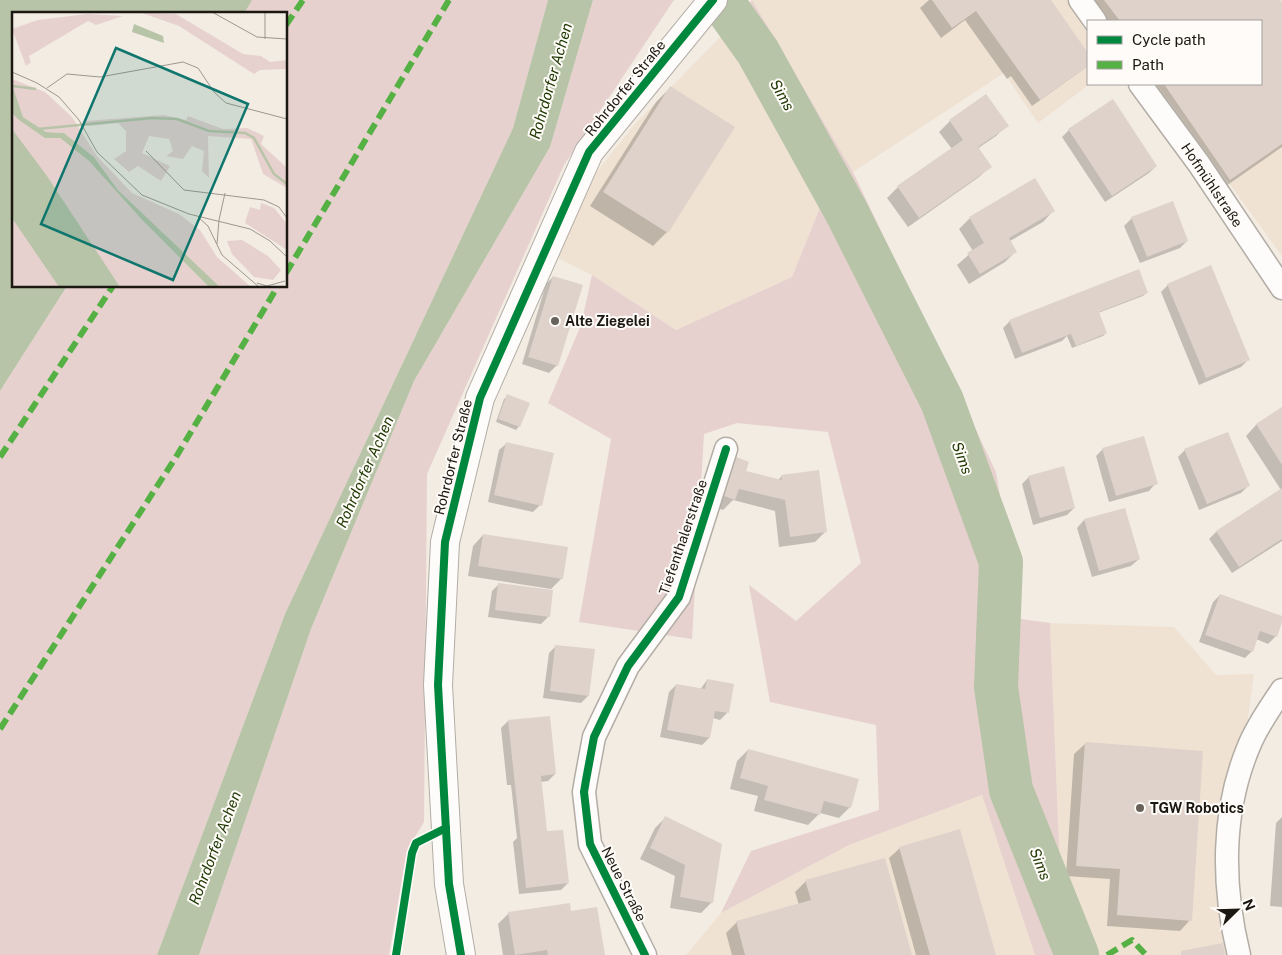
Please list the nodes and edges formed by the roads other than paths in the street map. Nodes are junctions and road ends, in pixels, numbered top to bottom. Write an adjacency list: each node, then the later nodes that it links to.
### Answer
1 (1080, 0): 3 (street)
2 (708, 8): 9 (main road, Rohrdorfer Straße)
3 (1094, 20)
4 (1141, 85): 5 (street, Hofmühlstraße)
5 (1282, 288)
6 (726, 449): 8 (street, Tiefenthalerstraße)
7 (1282, 690): 11 (street)
8 (584, 792): 10 (street, Neue Straße)
9 (457, 949)
10 (645, 955)
11 (1239, 955)

